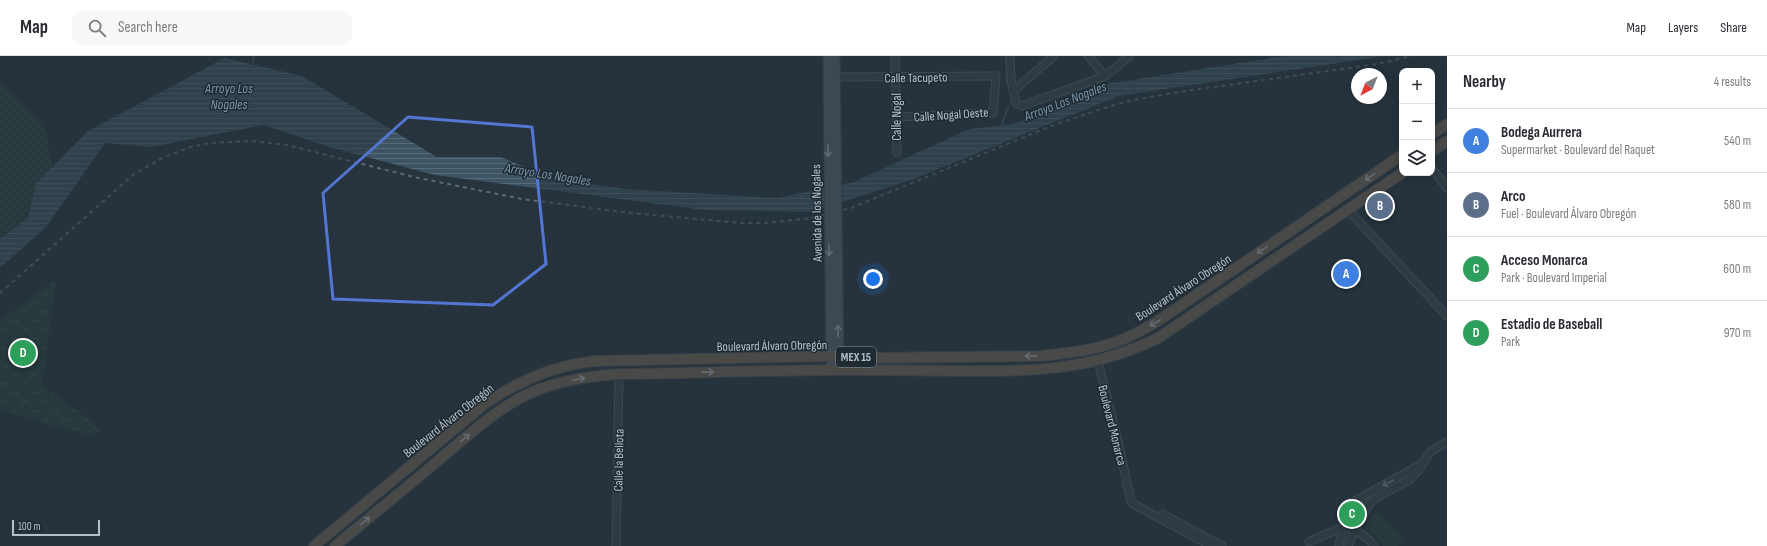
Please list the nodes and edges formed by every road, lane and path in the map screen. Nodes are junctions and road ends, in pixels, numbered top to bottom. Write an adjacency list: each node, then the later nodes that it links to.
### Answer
1 (828, 56): 22 (main road, Avenida de los Nogales, one-way to 22)
2 (835, 56): 10 (main road, Avenida de los Nogales)
3 (895, 56): 11 (street, Calle Nogal)
4 (1010, 56): 12 (street)
5 (1054, 56): 12 (street)
6 (1088, 56): 9 (street)
7 (1130, 56): 9 (street)
8 (996, 76): 11 (street, Calle Tacupeto); 13 (street, Calle Nogal Oeste)
9 (1106, 76): 12 (street)
10 (835, 78): 11 (street, Calle Tacupeto); 22 (main road, Avenida de los Nogales)
11 (896, 78): 13 (street, Calle Nogal)
12 (1013, 91)
13 (896, 117): 18 (street, Calle Nogal)
14 (1447, 124): 15 (highway)
15 (1435, 132)
16 (1447, 140): 17 (highway)
17 (1435, 150)
18 (897, 153)
19 (1399, 157): 26 (highway, Boulevard Álvaro Obregón / MEX 15, one-way to 26)
20 (1435, 172): 23 (street)
21 (1399, 175): 24 (highway, Boulevard Álvaro Obregón / MEX 15)
22 (832, 184): 26 (main road, Avenida de los Nogales)
23 (1447, 188)
24 (1348, 210): 25 (street); 27 (highway, Boulevard Álvaro Obregón / MEX 15)
25 (1447, 316)
26 (835, 356): 28 (main road, Avenida de los Nogales); 38 (highway, Boulevard Álvaro Obregón / MEX 15)
27 (1098, 361): 28 (highway, Boulevard Álvaro Obregón / MEX 15); 32 (street, Boulevard Monarca)
28 (835, 370): 29 (highway, Boulevard Álvaro Obregón / MEX 15, one-way to 28)
29 (619, 374): 39 (highway, Boulevard Álvaro Obregón / MEX 15, one-way to 29); 40 (street, Calle la Bellota)
30 (1447, 442): 31 (street)
31 (1422, 464): 33 (street, one-way to 33); 34 (street)
32 (1128, 488): 41 (street, Boulevard Monarca); 42 (street, Boulevard Monarca)
33 (1352, 503): 34 (street); 35 (street)
34 (1367, 506): 36 (street)
35 (1343, 527): 36 (street); 37 (street); 43 (street)
36 (1356, 529): 44 (street); 45 (street)
37 (1309, 542)
38 (314, 546)
39 (335, 546)
40 (616, 546)
41 (1211, 546)
42 (1222, 546)
43 (1339, 546)
44 (1348, 546)
45 (1374, 546)

